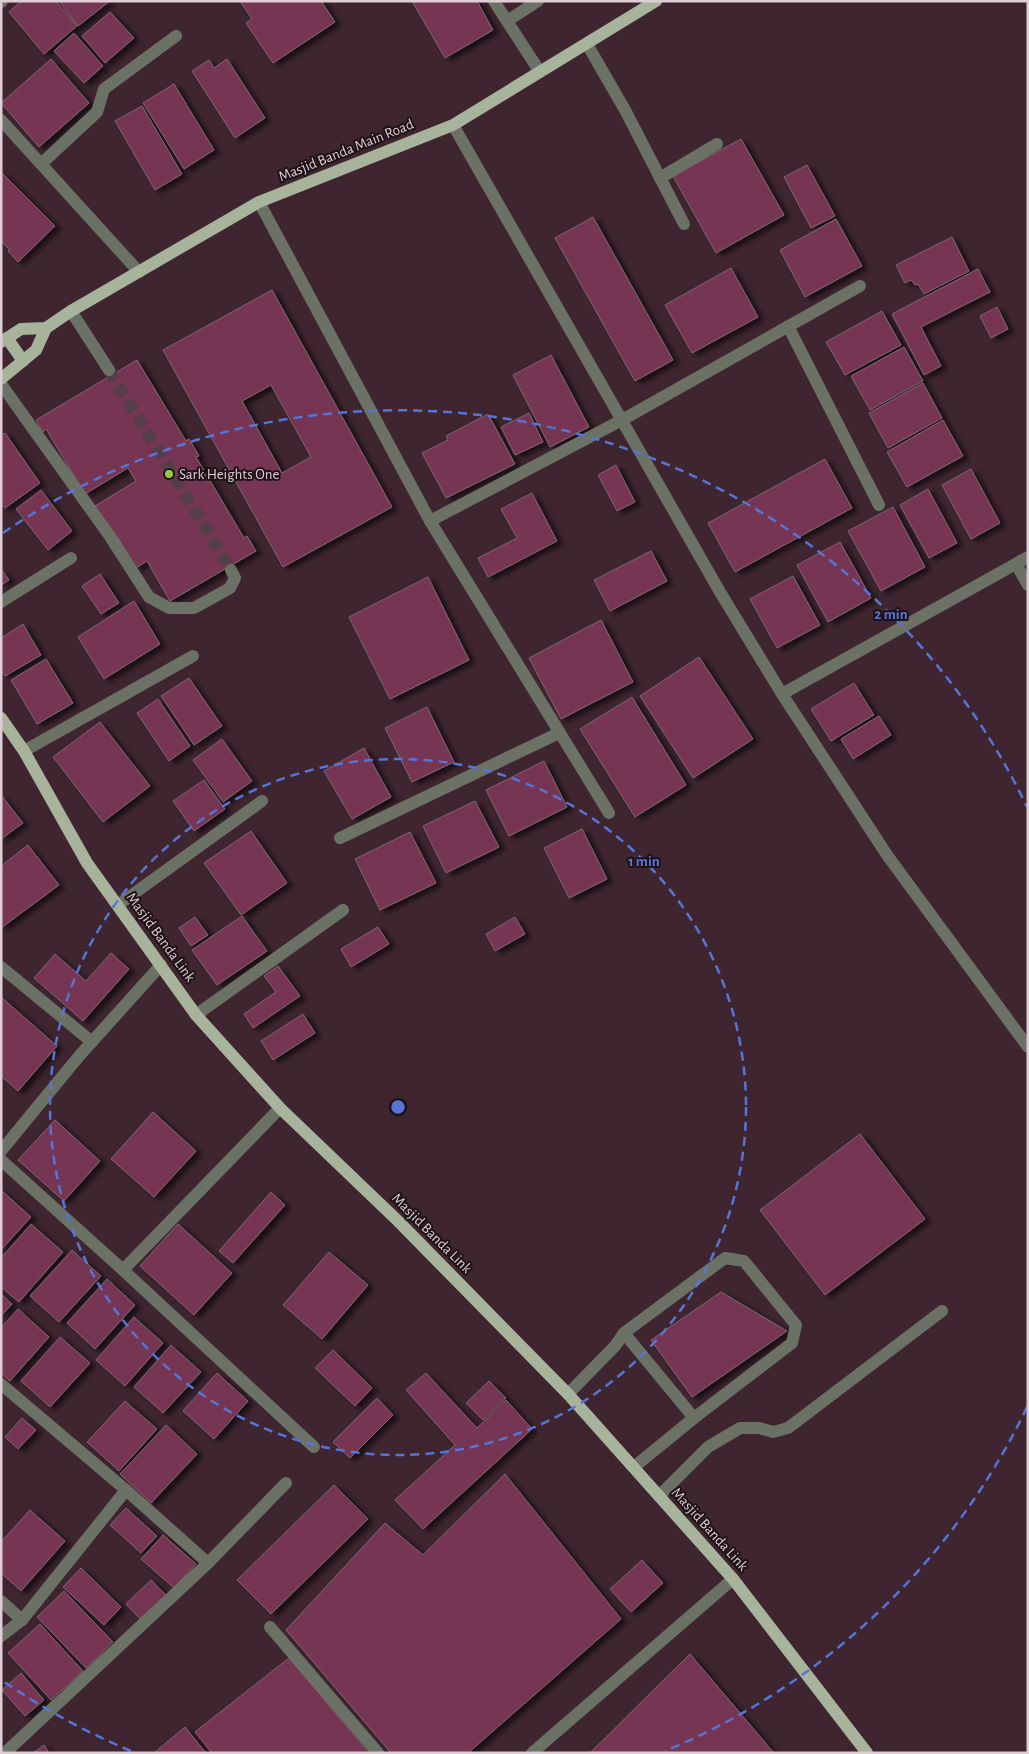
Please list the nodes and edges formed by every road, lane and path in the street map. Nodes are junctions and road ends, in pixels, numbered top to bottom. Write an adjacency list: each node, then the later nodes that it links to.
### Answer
1 (494, 1): 4 (street)
2 (538, 1): 4 (street)
3 (656, 1): 6 (main road, Masjid Banda Main Road)
4 (507, 21): 7 (street)
5 (176, 36): 11 (street)
6 (587, 44): 7 (main road, Masjid Banda Main Road); 12 (street)
7 (540, 72): 9 (main road, Masjid Banda Main Road)
8 (1, 120): 11 (street)
9 (453, 125): 13 (main road, Masjid Banda Main Road); 25 (street)
10 (717, 144): 12 (street)
11 (41, 164): 15 (street)
12 (660, 178): 14 (street)
13 (259, 202): 15 (main road, Masjid Banda Main Road); 27 (street)
14 (684, 224)
15 (139, 272): 17 (main road, Masjid Banda Main Road)
16 (860, 286): 18 (street)
17 (71, 311): 19 (main road, Masjid Banda Main Road); 22 (street)
18 (788, 326): 25 (street); 26 (street)
19 (46, 328): 20 (main road); 21 (main road)
20 (4, 340): 21 (main road)
21 (23, 362): 23 (main road)
22 (109, 370)
23 (1, 379)
24 (1, 384): 31 (street)
25 (622, 420): 27 (street); 35 (street)
26 (879, 505)
27 (430, 521): 37 (street)
28 (1028, 557): 30 (street)
29 (71, 558): 33 (street)
30 (1016, 564): 32 (street); 35 (street)
31 (231, 570)
32 (1028, 585)
33 (1, 602)
34 (193, 656): 38 (street)
35 (782, 694): 48 (street)
36 (1, 718): 38 (main road, Masjid Banda Link)
37 (559, 733): 40 (street); 41 (street)
38 (24, 751): 42 (main road, Masjid Banda Link)
39 (262, 801): 42 (street)
40 (609, 813)
41 (340, 838)
42 (118, 905): 44 (main road, Masjid Banda Link)
43 (343, 910): 46 (street)
44 (161, 965): 46 (main road, Masjid Banda Link); 47 (street)
45 (1, 967): 47 (street)
46 (196, 1015): 49 (main road, Masjid Banda Link)
47 (92, 1042): 50 (street)
48 (1028, 1047)
49 (280, 1108): 52 (street); 56 (main road, Masjid Banda Link)
50 (1, 1151)
51 (1, 1160): 52 (street)
52 (123, 1270): 58 (street)
53 (942, 1311): 62 (street)
54 (624, 1333): 56 (street); 57 (street); 57 (street)
55 (1, 1384): 61 (street)
56 (568, 1394): 59 (main road, Masjid Banda Link)
57 (694, 1418): 59 (street)
58 (314, 1447)
59 (634, 1467): 62 (main road, Masjid Banda Link)
60 (286, 1482): 63 (street)
61 (126, 1490): 63 (street); 66 (street)
62 (659, 1496): 64 (main road, Masjid Banda Link)
63 (208, 1564): 69 (street)
64 (733, 1579): 71 (street); 72 (main road, Masjid Banda Link)
65 (1, 1601): 66 (street)
66 (22, 1620): 68 (street)
67 (270, 1626): 70 (street)
68 (1, 1636)
69 (5, 1753)
70 (378, 1753)
71 (532, 1753)
72 (867, 1753)

